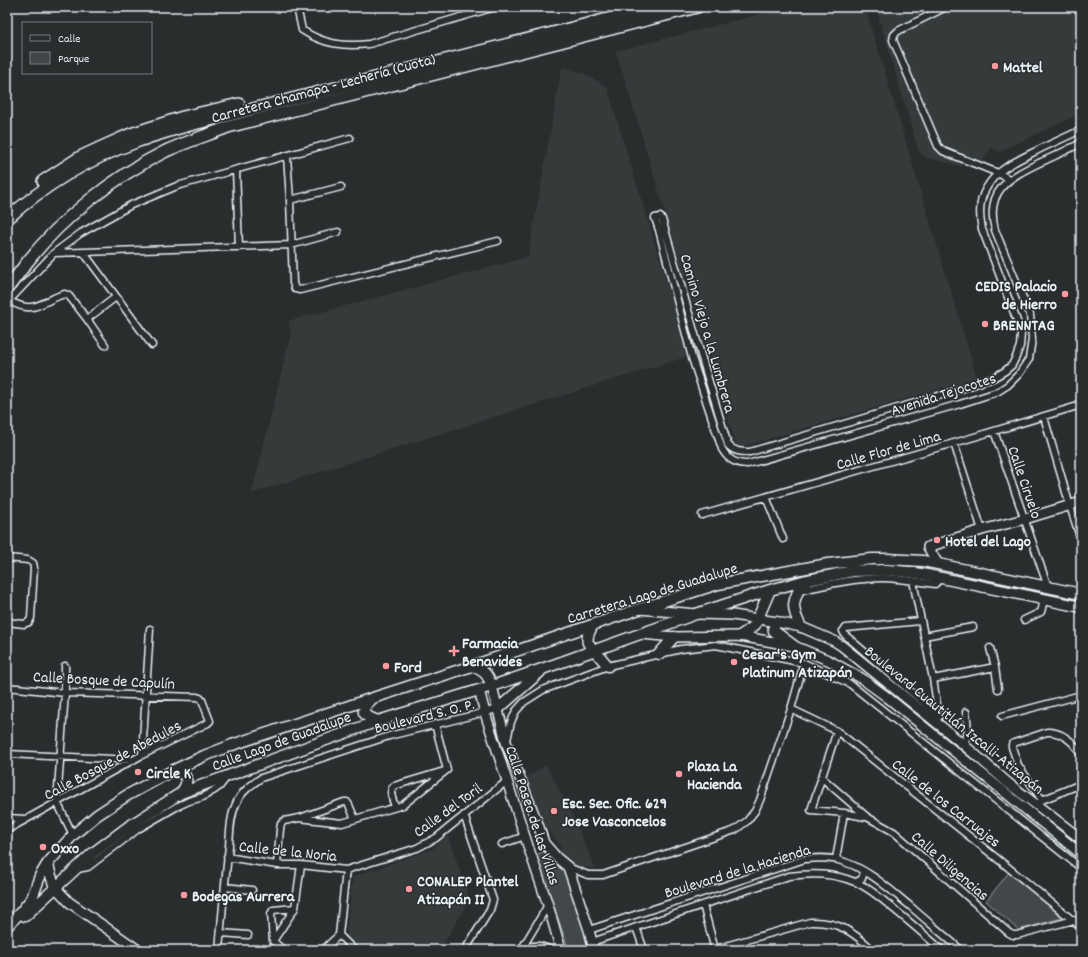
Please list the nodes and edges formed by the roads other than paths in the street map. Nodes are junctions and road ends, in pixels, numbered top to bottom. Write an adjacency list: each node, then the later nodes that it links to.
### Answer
1 (297, 7): 2 (street)
2 (495, 7)
3 (655, 7): 6 (highway, Carretera Chamapa - Lechería (Cuota))
4 (697, 7): 23 (highway, Carretera Chamapa - Lechería (Cuota))
5 (946, 7): 12 (street)
6 (332, 88): 16 (highway, Carretera Chamapa - Lechería (Cuota)); 16 (highway)
7 (1081, 130): 12 (street, Avenida Tejocotes)
8 (350, 138): 10 (street)
9 (1081, 143): 13 (street, Avenida Tejocotes)
10 (287, 156): 11 (street); 15 (street)
11 (236, 170): 20 (street); 22 (street)
12 (998, 173): 13 (street); 33 (street, Avenida Tejocotes)
13 (1009, 179): 34 (street, Avenida Tejocotes)
14 (341, 187): 15 (street)
15 (290, 200): 19 (street)
16 (9, 213)
17 (338, 232): 19 (street)
18 (498, 241): 19 (street)
19 (292, 244): 20 (street)
20 (239, 247): 21 (street)
21 (84, 253): 22 (street); 24 (street)
22 (54, 254): 25 (street)
23 (7, 289)
24 (116, 297): 26 (street); 28 (street)
25 (8, 302): 26 (street)
26 (87, 318): 27 (street)
27 (105, 345)
28 (152, 345)
29 (1081, 405): 30 (street, Calle Flor de Lima)
30 (1044, 417): 31 (street, Calle Flor de Lima); 37 (street)
31 (994, 431): 32 (street, Calle Flor de Lima); 39 (street, Calle Ciruelo)
32 (954, 443): 35 (street, Calle Flor de Lima); 40 (street)
33 (737, 451): 34 (street, Camino Viejo a la Lumbrera)
34 (728, 458)
35 (766, 497): 38 (street, Calle Flor de Lima); 41 (street)
36 (1081, 502): 37 (main road)
37 (1070, 506): 39 (main road); 42 (street)
38 (702, 515)
39 (1025, 519): 40 (main road); 50 (street, Calle Ciruelo)
40 (982, 530): 43 (main road)
41 (783, 539)
42 (1081, 540)
43 (928, 546): 45 (main road); 46 (main road)
44 (7, 558): 61 (street)
45 (923, 561): 46 (main road, Carretera Lago de Guadalupe); 56 (main road, Carretera Lago de Guadalupe)
46 (938, 564): 50 (main road, Carretera Lago de Guadalupe)
47 (939, 578): 48 (main road, Carretera Lago de Guadalupe); 49 (street); 54 (main road, Carretera Lago de Guadalupe)
48 (803, 581): 51 (main road, Carretera Lago de Guadalupe); 52 (main road)
49 (913, 581): 52 (street); 60 (street)
50 (1048, 587): 53 (main road, Carretera Lago de Guadalupe)
51 (770, 590): 57 (main road, Carretera Lago de Guadalupe); 58 (main road)
52 (798, 591): 64 (main road)
53 (1081, 594)
54 (1044, 600): 55 (main road, Carretera Lago de Guadalupe); 59 (street)
55 (1081, 607)
56 (639, 609): 57 (main road, Boulevard Cuautitlán Izcalli-Atizapán); 63 (main road, Carretera Lago de Guadalupe)
57 (696, 614): 58 (main road, Boulevard Cuautitlán Izcalli-Atizapán); 67 (main road, Carretera Lago de Guadalupe)
58 (758, 619): 62 (main road, Boulevard Cuautitlán Izcalli-Atizapán); 68 (main road)
59 (1024, 620)
60 (920, 621): 69 (street); 95 (street)
61 (7, 622)
62 (777, 622): 64 (main road, Boulevard Cuautitlán Izcalli-Atizapán); 71 (main road)
63 (593, 625): 73 (main road); 77 (main road, Carretera Lago de Guadalupe)
64 (801, 626): 95 (main road, Boulevard Cuautitlán Izcalli-Atizapán)
65 (972, 627): 69 (street)
66 (150, 629): 87 (street)
67 (641, 634): 70 (main road, Boulevard Cuautitlán Izcalli-Atizapán); 73 (main road, Carretera Lago de Guadalupe)
68 (740, 636): 70 (main road, Boulevard Cuautitlán Izcalli-Atizapán); 71 (main road, Boulevard Cuautitlán Izcalli-Atizapán)
69 (924, 636): 81 (street)
70 (674, 637): 74 (main road)
71 (794, 646): 132 (main road, Boulevard Cuautitlán Izcalli-Atizapán)
72 (990, 648): 79 (street)
73 (594, 650): 78 (main road); 80 (main road, Carretera Lago de Guadalupe)
74 (659, 654): 75 (street); 78 (street)
75 (804, 663): 90 (street); 140 (street)
76 (65, 666): 86 (street)
77 (472, 666): 82 (main road); 89 (main road, Calle Lago de Guadalupe)
78 (608, 666): 100 (street)
79 (992, 667): 81 (street); 84 (street)
80 (542, 669): 82 (main road, Carretera Lago de Guadalupe); 91 (main road)
81 (933, 679): 95 (street)
82 (492, 686): 85 (main road, Calle Lago de Guadalupe); 91 (main road, Calle Paseo de las Villas)
83 (7, 687): 86 (street, Calle Bosque de Capulín)
84 (998, 689)
85 (479, 690): 93 (main road, Calle Paseo de las Villas); 97 (main road, Calle Lago de Guadalupe)
86 (65, 693): 87 (street, Calle Bosque de Capulín); 106 (street)
87 (146, 695): 96 (street, Calle Bosque de Capulín); 105 (street)
88 (1081, 695): 94 (street)
89 (373, 698): 97 (main road); 109 (main road, Calle Lago de Guadalupe)
90 (791, 709): 99 (street, Calle de los Carruajes); 139 (street)
91 (498, 710): 93 (street, Boulevard S. O. P.); 100 (main road, Calle Paseo de las Villas)
92 (966, 712): 101 (street)
93 (485, 713): 98 (street, Boulevard S. O. P.); 102 (main road, Calle Paseo de las Villas)
94 (1002, 716)
95 (937, 718): 101 (main road, Boulevard Cuautitlán Izcalli-Atizapán)
96 (210, 721): 105 (street, Calle Bosque de Abedules)
97 (378, 721): 110 (main road, Calle Lago de Guadalupe)
98 (435, 724): 108 (street); 133 (street, Boulevard S. O. P.)
99 (837, 731): 111 (street); 152 (street, Calle de los Carruajes)
100 (506, 742): 102 (main road); 129 (main road, Calle Paseo de las Villas)
101 (964, 745): 116 (main road, Boulevard Cuautitlán Izcalli-Atizapán)
102 (496, 746): 112 (main road, Calle Paseo de las Villas)
103 (7, 754): 106 (street)
104 (1081, 754): 116 (street)
105 (142, 755): 107 (street, Calle Bosque de Abedules)
106 (61, 756): 107 (street); 115 (street)
107 (133, 760): 115 (street, Calle Bosque de Abedules)
108 (447, 770): 117 (street); 117 (street)
109 (172, 771): 114 (main road); 126 (main road, Calle Lago de Guadalupe)
110 (228, 775): 114 (main road, Calle Lago de Guadalupe); 141 (street)
111 (821, 777): 118 (street); 120 (street, Calle Diligencias)
112 (507, 781): 119 (street, Calle del Toril); 127 (main road, Calle Paseo de las Villas)
113 (1081, 784): 116 (street)
114 (181, 793): 141 (main road, Calle Lago de Guadalupe)
115 (57, 802): 123 (street, Calle Bosque de Abedules); 126 (street)
116 (1040, 803): 128 (main road, Boulevard Cuautitlán Izcalli-Atizapán)
117 (395, 807): 124 (street)
118 (844, 813): 120 (street); 134 (street)
119 (464, 815): 142 (street, Calle del Toril); 169 (street)
120 (867, 817): 152 (street, Calle Diligencias)
121 (7, 818): 123 (street)
122 (299, 818): 124 (street); 124 (street); 137 (street)
123 (26, 819): 125 (street, Calle Bosque de Abedules)
124 (355, 819)
125 (7, 830)
126 (73, 836): 136 (main road, Calle Lago de Guadalupe)
127 (525, 836): 130 (street); 131 (main road, Calle Paseo de las Villas)
128 (1081, 839)
129 (544, 843): 131 (main road); 139 (main road, Calle Paseo de las Villas)
130 (502, 844)
131 (529, 849): 149 (main road, Calle Paseo de las Villas)
132 (1081, 854)
133 (227, 857): 137 (street, Calle de la Noria); 147 (street, Boulevard S. O. P.)
134 (836, 859): 135 (street, Boulevard de la Hacienda); 143 (street, Boulevard de la Hacienda)
135 (805, 860): 144 (street); 156 (street, Boulevard de la Hacienda)
136 (48, 863): 146 (main road); 153 (main road, Calle Lago de Guadalupe)
137 (277, 865): 138 (street, Calle de la Noria)
138 (301, 866): 142 (street, Calle de la Noria); 150 (street)
139 (568, 867): 156 (main road, Calle Paseo de las Villas)
140 (1081, 868)
141 (75, 869): 146 (main road, Calle Lago de Guadalupe)
142 (346, 870): 160 (street)
143 (862, 870): 145 (street); 176 (street, Boulevard de la Hacienda)
144 (806, 874): 145 (street, Boulevard de la Hacienda); 151 (street, Boulevard de la Hacienda)
145 (856, 882): 175 (street, Boulevard de la Hacienda)
146 (56, 887): 157 (main road, Calle Lago de Guadalupe); 164 (main road)
147 (225, 887): 148 (street); 158 (street, Boulevard S. O. P.)
148 (252, 890)
149 (548, 905): 170 (street); 172 (main road, Calle Paseo de las Villas)
150 (295, 908): 161 (street); 161 (street)
151 (703, 908): 154 (street, Boulevard de la Hacienda); 174 (street)
152 (1074, 920): 155 (street, Calle de los Carruajes)
153 (7, 926)
154 (636, 927): 162 (street, Boulevard de la Hacienda); 173 (street)
155 (1081, 927)
156 (589, 930): 162 (main road, Calle Paseo de las Villas)
157 (7, 933)
158 (221, 933): 159 (street); 165 (street, Boulevard S. O. P.)
159 (248, 935)
160 (339, 935): 167 (street); 168 (street)
161 (273, 941): 166 (street)
162 (593, 946)
163 (871, 949): 174 (street)
164 (138, 950)
165 (219, 950)
166 (283, 950)
167 (323, 950)
168 (354, 950)
169 (465, 950)
170 (521, 950): 171 (street)
171 (551, 950)
172 (561, 950)
173 (644, 950)
174 (715, 950)
175 (942, 950)
176 (962, 950)

